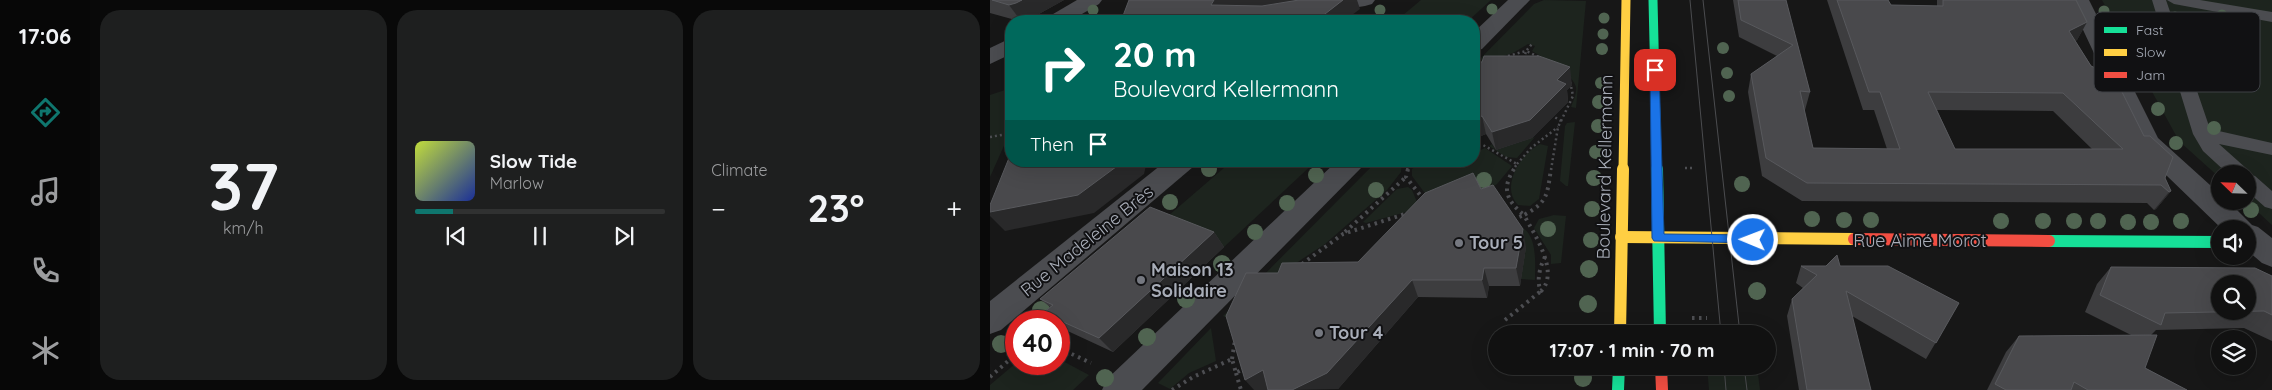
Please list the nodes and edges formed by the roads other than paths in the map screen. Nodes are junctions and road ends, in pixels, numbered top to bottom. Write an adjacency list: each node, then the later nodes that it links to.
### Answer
1 (1092, 0): 14 (street)
2 (1365, 0): 11 (street)
3 (1381, 0): 15 (street)
4 (1520, 0): 18 (street)
5 (1626, 0): 29 (main road, Boulevard Kellermann)
6 (1654, 0): 30 (main road)
7 (2079, 0): 17 (street)
8 (2159, 0): 12 (lane)
9 (2174, 0): 13 (lane)
10 (2264, 0): 16 (lane)
11 (1299, 11)
12 (2163, 12)
13 (2248, 12)
14 (1066, 15)
15 (1362, 15)
16 (2272, 16)
17 (2094, 31)
18 (1480, 38)
19 (2123, 92): 28 (street)
20 (2189, 92): 21 (lane)
21 (2202, 134): 22 (lane); 23 (lane)
22 (2272, 149)
23 (2230, 165)
24 (1177, 167): 32 (street, Rue Madeleine Brès)
25 (1347, 167): 37 (street)
26 (2256, 188): 27 (lane)
27 (2272, 202)
28 (2230, 220)
29 (1621, 238): 30 (main road, Rue Aimé Morot); 33 (main road, Boulevard Kellermann)
30 (1658, 238): 31 (main road, Rue Aimé Morot); 34 (main road)
31 (2211, 242)
32 (990, 320)
33 (1620, 325)
34 (1660, 325)
35 (1619, 375): 38 (main road)
36 (1661, 375): 39 (main road)
37 (1119, 390)
38 (1618, 390)
39 (1662, 390)

